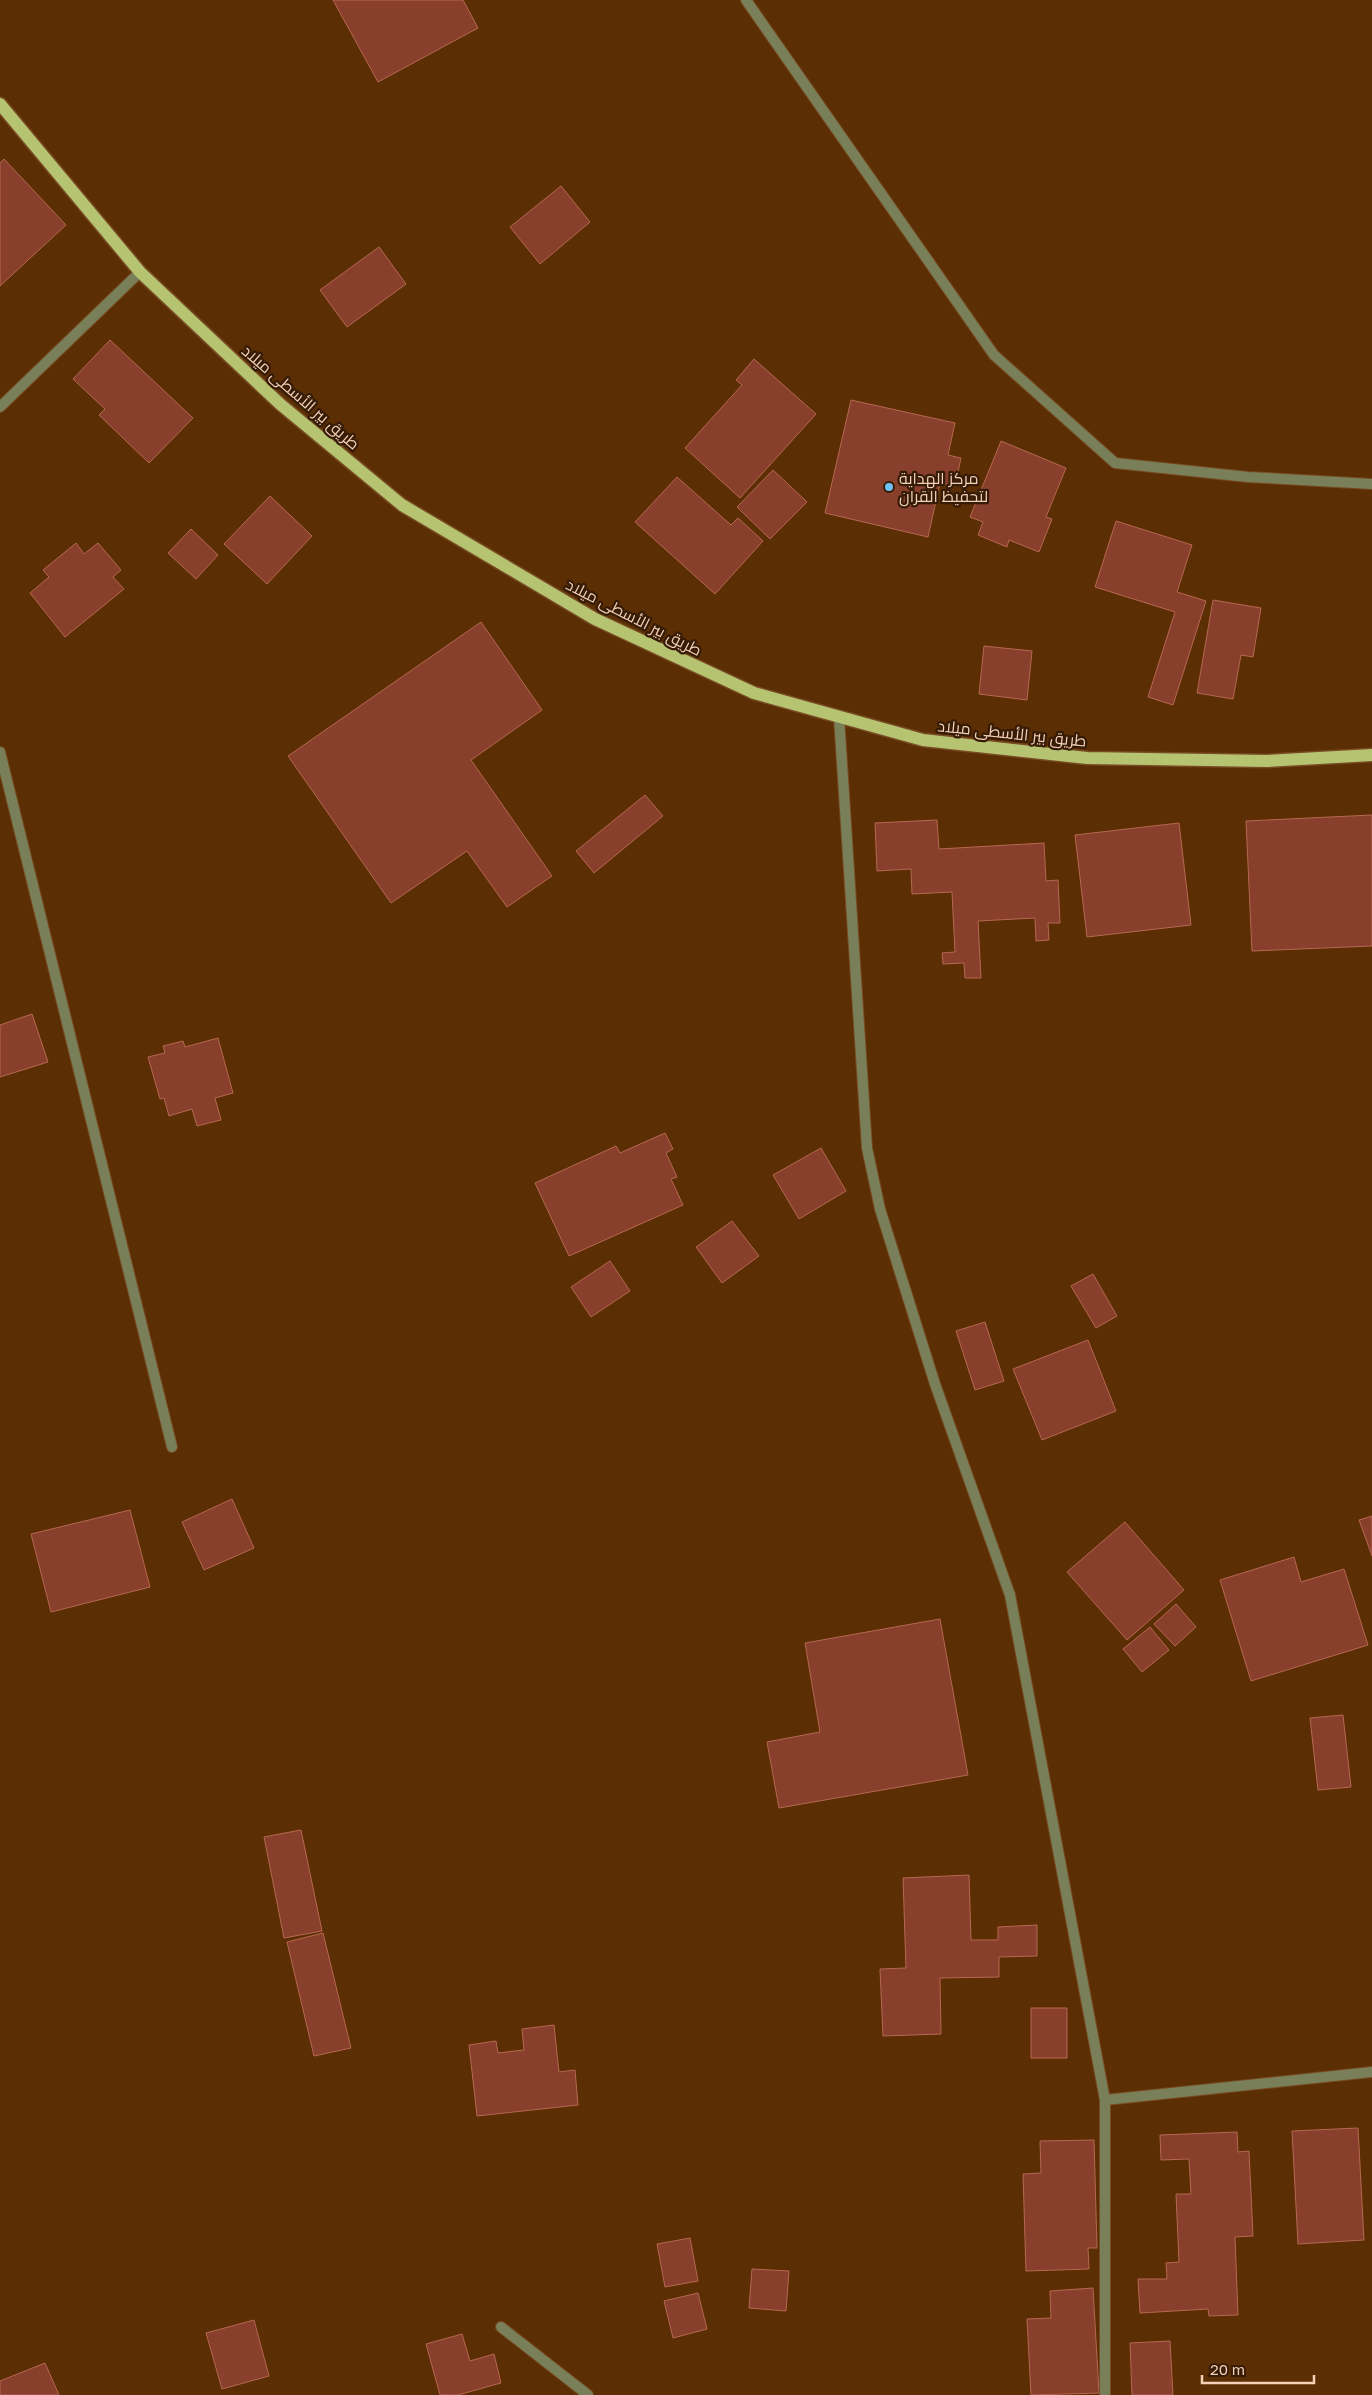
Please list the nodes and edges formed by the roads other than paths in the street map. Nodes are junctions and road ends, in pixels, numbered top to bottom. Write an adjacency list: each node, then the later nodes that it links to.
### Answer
1 (746, 0): 5 (street)
2 (0, 104): 3 (main road, طريق بير الأسطى ميلاد)
3 (140, 272): 4 (street); 6 (main road, طريق بير الأسطى ميلاد)
4 (0, 407)
5 (1372, 484)
6 (839, 717): 8 (main road, طريق بير الأسطى ميلاد); 11 (street)
7 (0, 752): 9 (street)
8 (1372, 755)
9 (172, 1447)
10 (1372, 2072): 11 (street)
11 (1105, 2100): 14 (street)
12 (501, 2327): 13 (street)
13 (588, 2395)
14 (1105, 2395)

